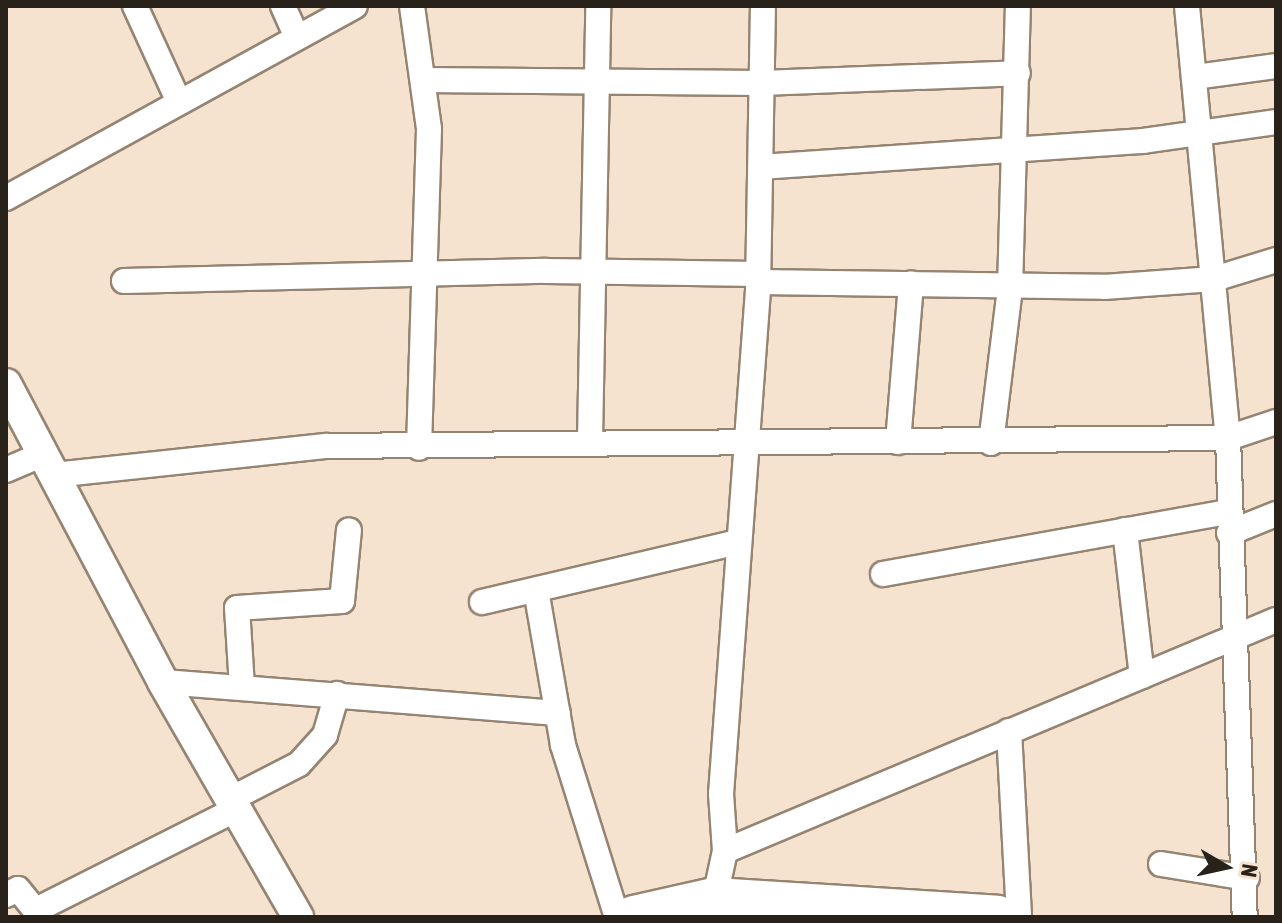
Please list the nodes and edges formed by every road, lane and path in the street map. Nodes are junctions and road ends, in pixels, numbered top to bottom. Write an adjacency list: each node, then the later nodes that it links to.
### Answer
1 (135, 6): 16 (street)
2 (283, 6): 9 (street)
3 (355, 6): 9 (street)
4 (412, 6): 13 (street)
5 (598, 6): 14 (street)
6 (763, 6): 15 (street)
7 (1018, 6): 11 (street)
8 (1187, 6): 12 (street)
9 (297, 37): 16 (street)
10 (1276, 66): 12 (street)
11 (1018, 73): 15 (street); 19 (street)
12 (1195, 77): 18 (street)
13 (423, 80): 14 (street); 24 (street)
14 (596, 82): 15 (street); 23 (street)
15 (762, 83): 20 (street)
16 (179, 102): 21 (street)
17 (1276, 122): 18 (street)
18 (1201, 135): 19 (street); 26 (street)
19 (1016, 146): 20 (street); 29 (street)
20 (761, 167): 25 (street)
21 (6, 198)
22 (1276, 260): 26 (street)
23 (592, 272): 24 (street); 25 (street); 33 (street)
24 (429, 273): 27 (street); 37 (street)
25 (758, 278): 28 (street); 34 (street)
26 (1214, 279): 29 (street); 32 (street)
27 (124, 281)
28 (911, 284): 29 (street); 35 (street)
29 (1010, 289): 36 (street)
30 (6, 384): 38 (street)
31 (1276, 422): 32 (street)
32 (1228, 438): 36 (street); 41 (street)
33 (590, 440): 34 (street); 37 (street)
34 (746, 441): 35 (street); 44 (street)
35 (898, 442): 36 (street)
36 (991, 443)
37 (419, 448): 38 (street)
38 (49, 465): 39 (street); 51 (street)
39 (6, 470)
40 (1276, 514): 41 (street)
41 (1229, 522): 43 (street); 49 (street)
42 (349, 530): 52 (street)
43 (1125, 530): 45 (street); 50 (street)
44 (738, 542): 46 (street); 57 (street)
45 (883, 574)
46 (536, 590): 47 (street); 54 (street)
47 (482, 602)
48 (1276, 620): 49 (street)
49 (1232, 637): 50 (street); 59 (street)
50 (1142, 676): 55 (street)
51 (163, 682): 52 (street); 56 (street)
52 (242, 687): 53 (street)
53 (337, 694): 54 (street); 56 (street)
54 (558, 713): 65 (street)
55 (1009, 731): 57 (street); 67 (street)
56 (234, 804): 63 (street); 66 (street)
57 (725, 851): 61 (street)
58 (1161, 864): 59 (street)
59 (1247, 878): 68 (street)
60 (6, 895): 63 (street)
61 (713, 908): 62 (highway); 65 (highway)
62 (805, 912): 64 (highway)
63 (40, 913)
64 (974, 915)
65 (629, 916)
66 (298, 917)
67 (1019, 917)
68 (1245, 917)

